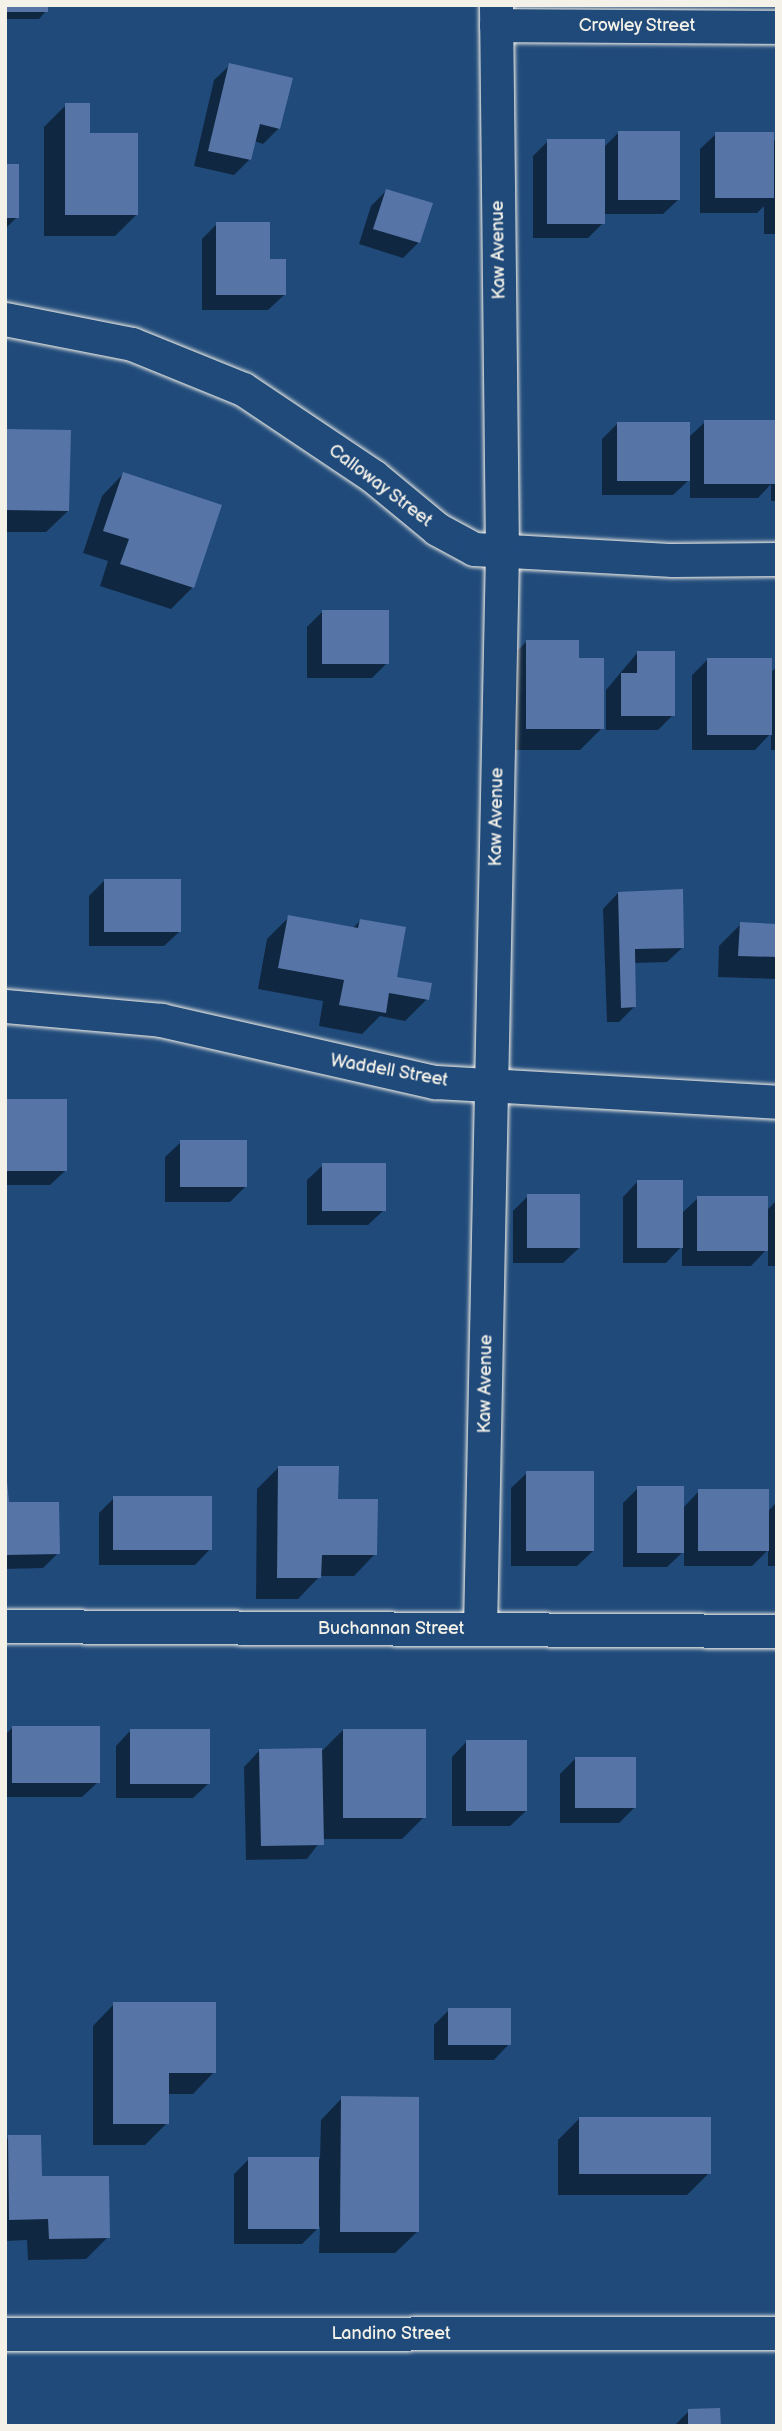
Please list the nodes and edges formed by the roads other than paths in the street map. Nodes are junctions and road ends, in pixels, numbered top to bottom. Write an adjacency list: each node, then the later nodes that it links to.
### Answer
1 (496, 15): 2 (street, Crowley Street); 4 (street, Kaw Avenue)
2 (777, 27)
3 (5, 319): 4 (street, Calloway Street)
4 (502, 552): 5 (street, Calloway Street); 7 (street, Kaw Avenue)
5 (777, 559)
6 (5, 1006): 7 (street, Waddell Street)
7 (492, 1086): 8 (street, Waddell Street); 10 (street, Kaw Avenue)
8 (777, 1102)
9 (5, 1626): 10 (street, Buchannan Street)
10 (480, 1629): 11 (street, Buchannan Street)
11 (777, 1631)
12 (777, 2333): 13 (street, Landino Street)
13 (5, 2334)

